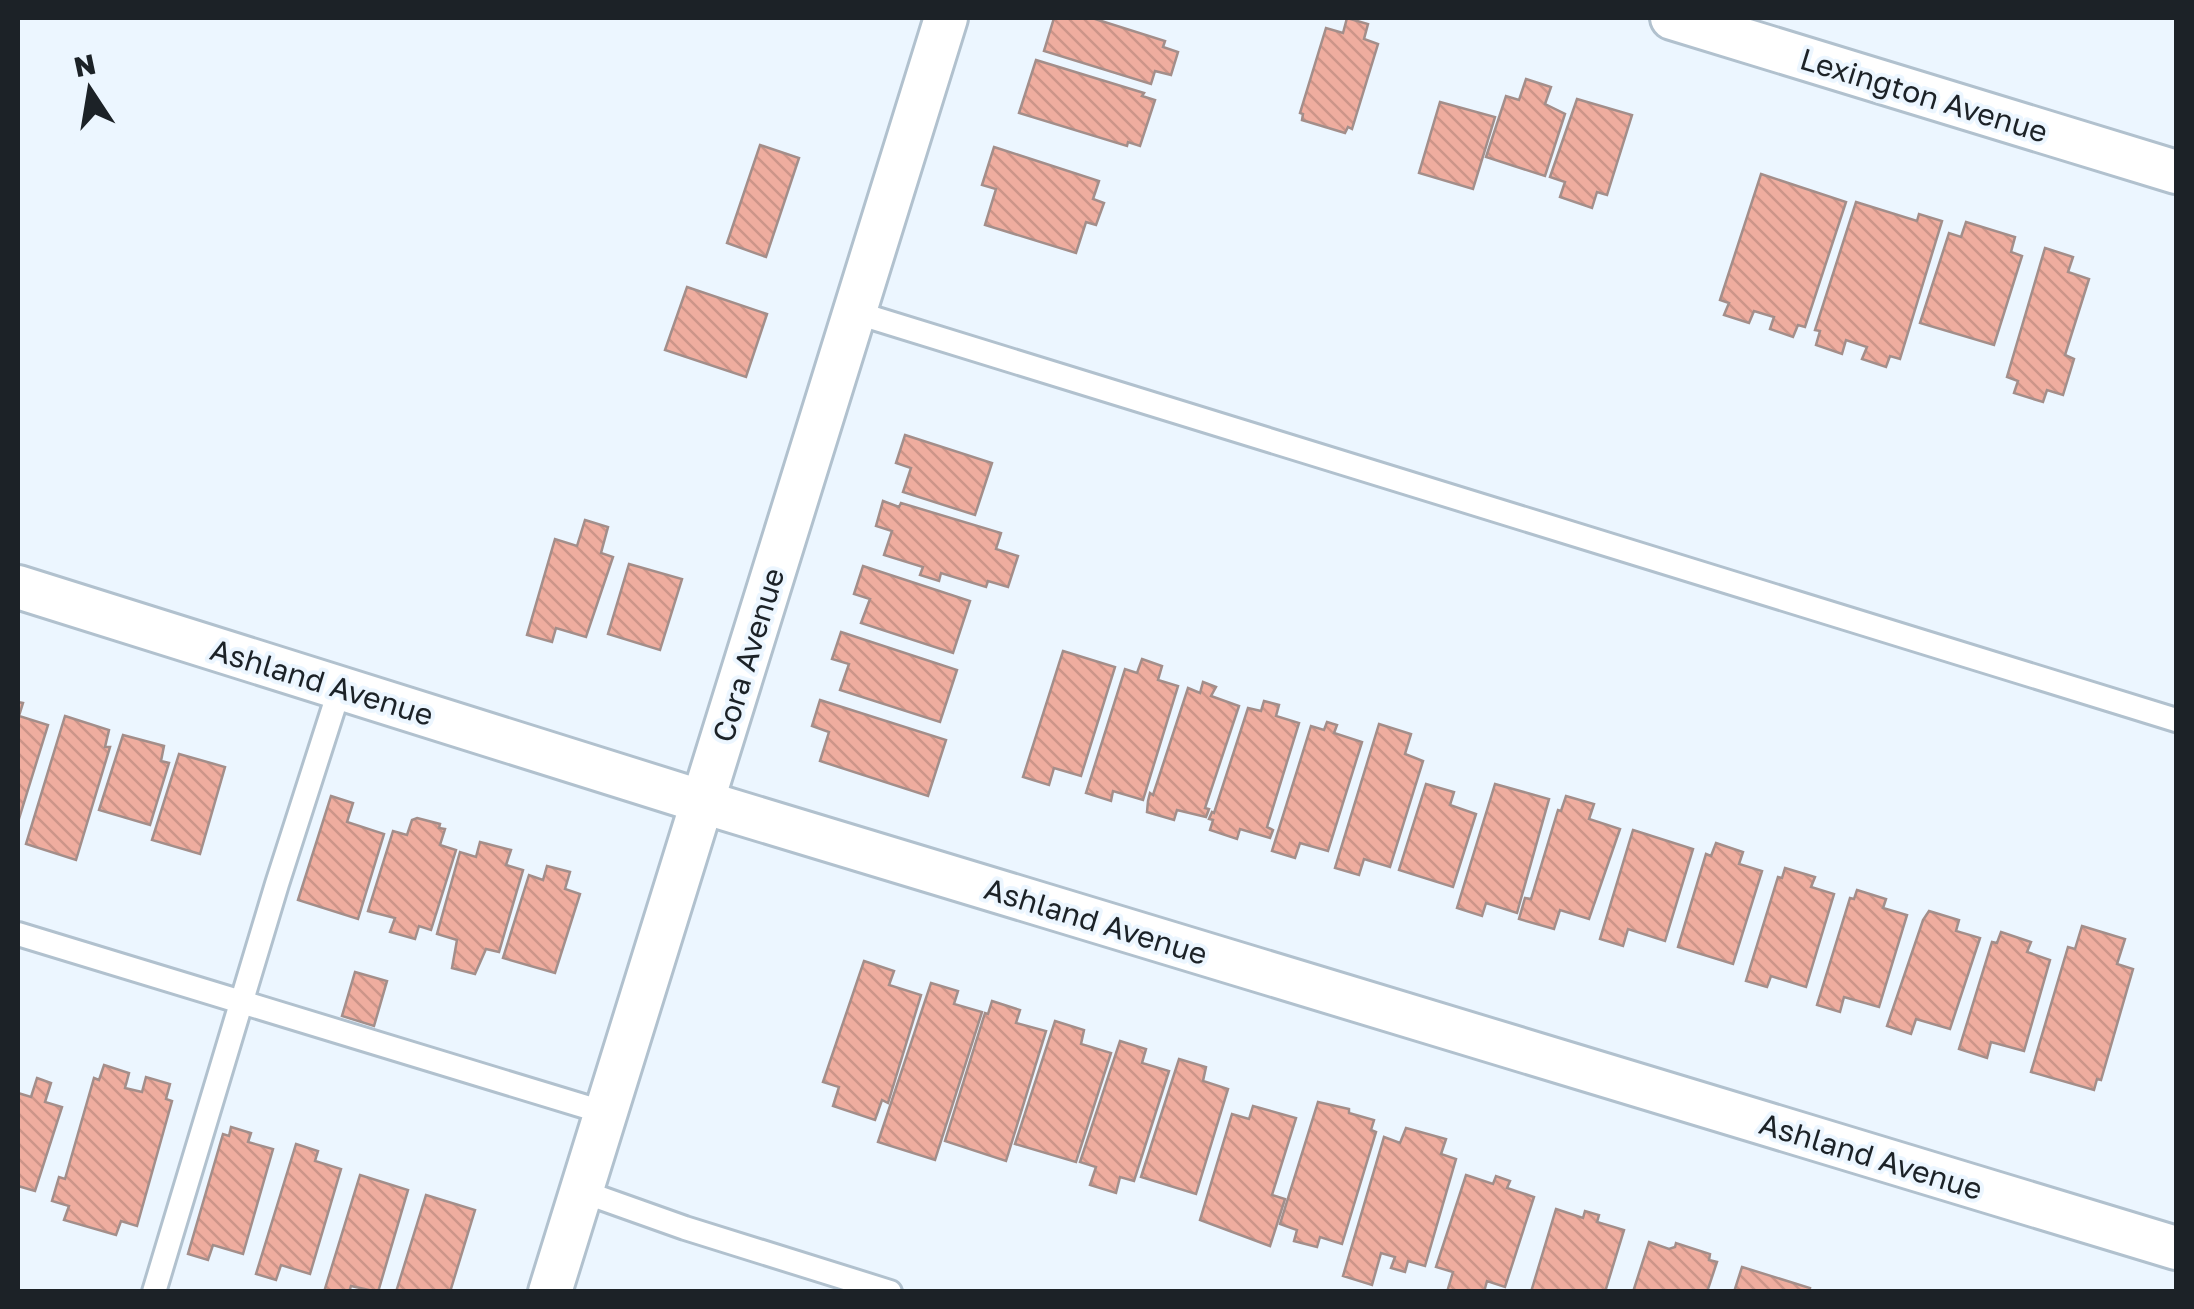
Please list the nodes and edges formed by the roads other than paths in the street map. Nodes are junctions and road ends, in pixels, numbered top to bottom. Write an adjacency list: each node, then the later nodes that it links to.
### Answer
1 (946, 18): 4 (street, Cora Avenue)
2 (1672, 18): 3 (street, Lexington Avenue)
3 (2176, 172)
4 (854, 312): 7 (lane); 8 (street, Cora Avenue)
5 (18, 587): 6 (street, Ashland Avenue)
6 (340, 688): 8 (street, Ashland Avenue); 10 (lane)
7 (2176, 720)
8 (702, 802): 11 (street, Cora Avenue); 13 (street, Ashland Avenue)
9 (18, 934): 10 (lane)
10 (242, 1002): 11 (lane); 14 (lane)
11 (606, 1112): 12 (street, Cora Avenue)
12 (581, 1192): 15 (street, Cora Avenue); 16 (lane)
13 (2176, 1248)
14 (154, 1292)
15 (550, 1292)
16 (890, 1292)

